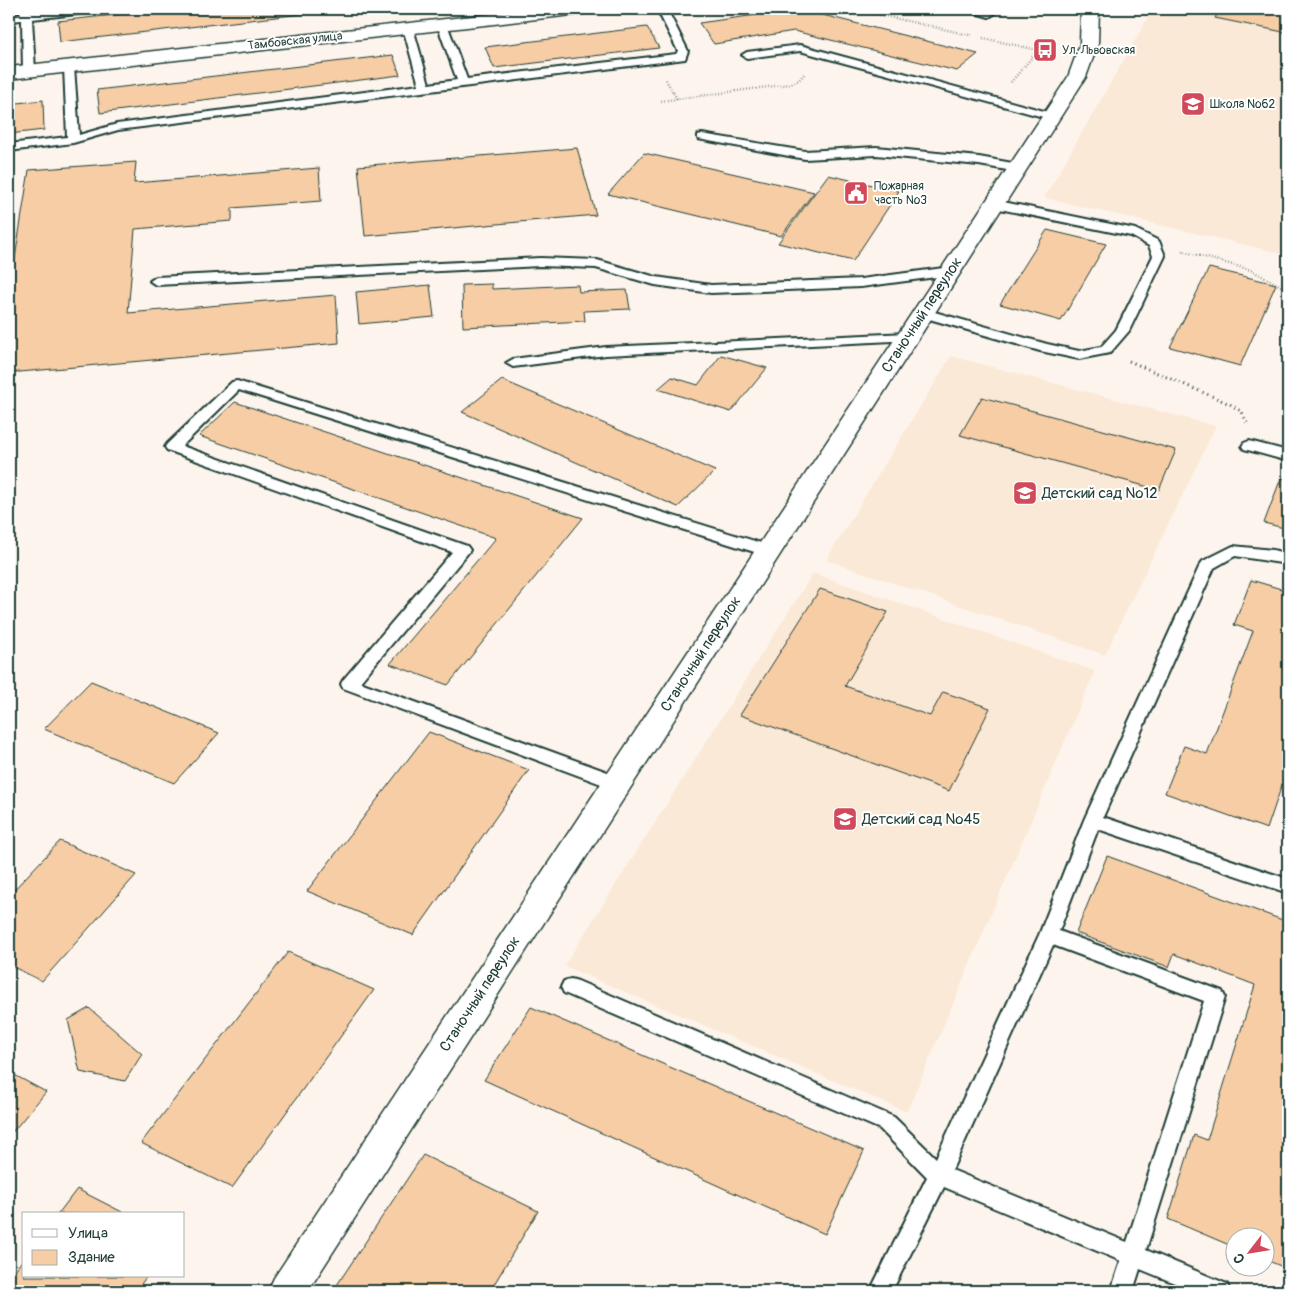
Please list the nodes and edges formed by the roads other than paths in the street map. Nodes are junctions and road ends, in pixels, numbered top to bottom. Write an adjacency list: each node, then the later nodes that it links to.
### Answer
1 (95, 9): 6 (lane)
2 (581, 9): 7 (main road, Тамбовская улица)
3 (662, 9): 16 (lane)
4 (966, 9): 8 (lane)
5 (1090, 9): 18 (main road, Станочный переулок)
6 (26, 12): 9 (lane); 14 (lane)
7 (517, 12): 10 (main road, Тамбовская улица)
8 (990, 14)
9 (9, 18)
10 (442, 24): 11 (main road, Тамбовская улица); 16 (lane)
11 (408, 28): 13 (main road, Тамбовская улица); 17 (lane)
12 (747, 55): 18 (lane)
13 (69, 67): 14 (main road, Тамбовская улица); 20 (lane)
14 (29, 71): 15 (main road, Тамбовская улица)
15 (9, 73)
16 (463, 83): 17 (lane)
17 (425, 88): 20 (lane)
18 (1051, 116): 22 (main road, Станочный переулок)
19 (702, 137): 22 (lane)
20 (72, 140): 21 (lane)
21 (9, 148)
22 (1018, 168): 23 (main road, Станочный переулок)
23 (994, 204): 24 (main road, Станочный переулок); 26 (lane)
24 (950, 271): 25 (lane); 26 (main road, Станочный переулок)
25 (156, 281)
26 (924, 313): 27 (main road, Станочный переулок)
27 (908, 337): 28 (lane); 31 (main road, Станочный переулок)
28 (514, 363)
29 (1249, 446): 30 (lane)
30 (1288, 456)
31 (769, 551): 33 (main road, Станочный переулок); 33 (lane)
32 (1288, 559): 34 (lane)
33 (618, 783): 40 (main road, Станочный переулок)
34 (1093, 820): 35 (lane); 36 (lane)
35 (1288, 886)
36 (1048, 935): 38 (lane); 39 (lane)
37 (571, 987): 38 (lane)
38 (939, 1175): 39 (lane); 41 (lane)
39 (1134, 1254): 42 (lane); 43 (lane)
40 (287, 1291)
41 (881, 1291)
42 (1122, 1291)
43 (1219, 1291)

